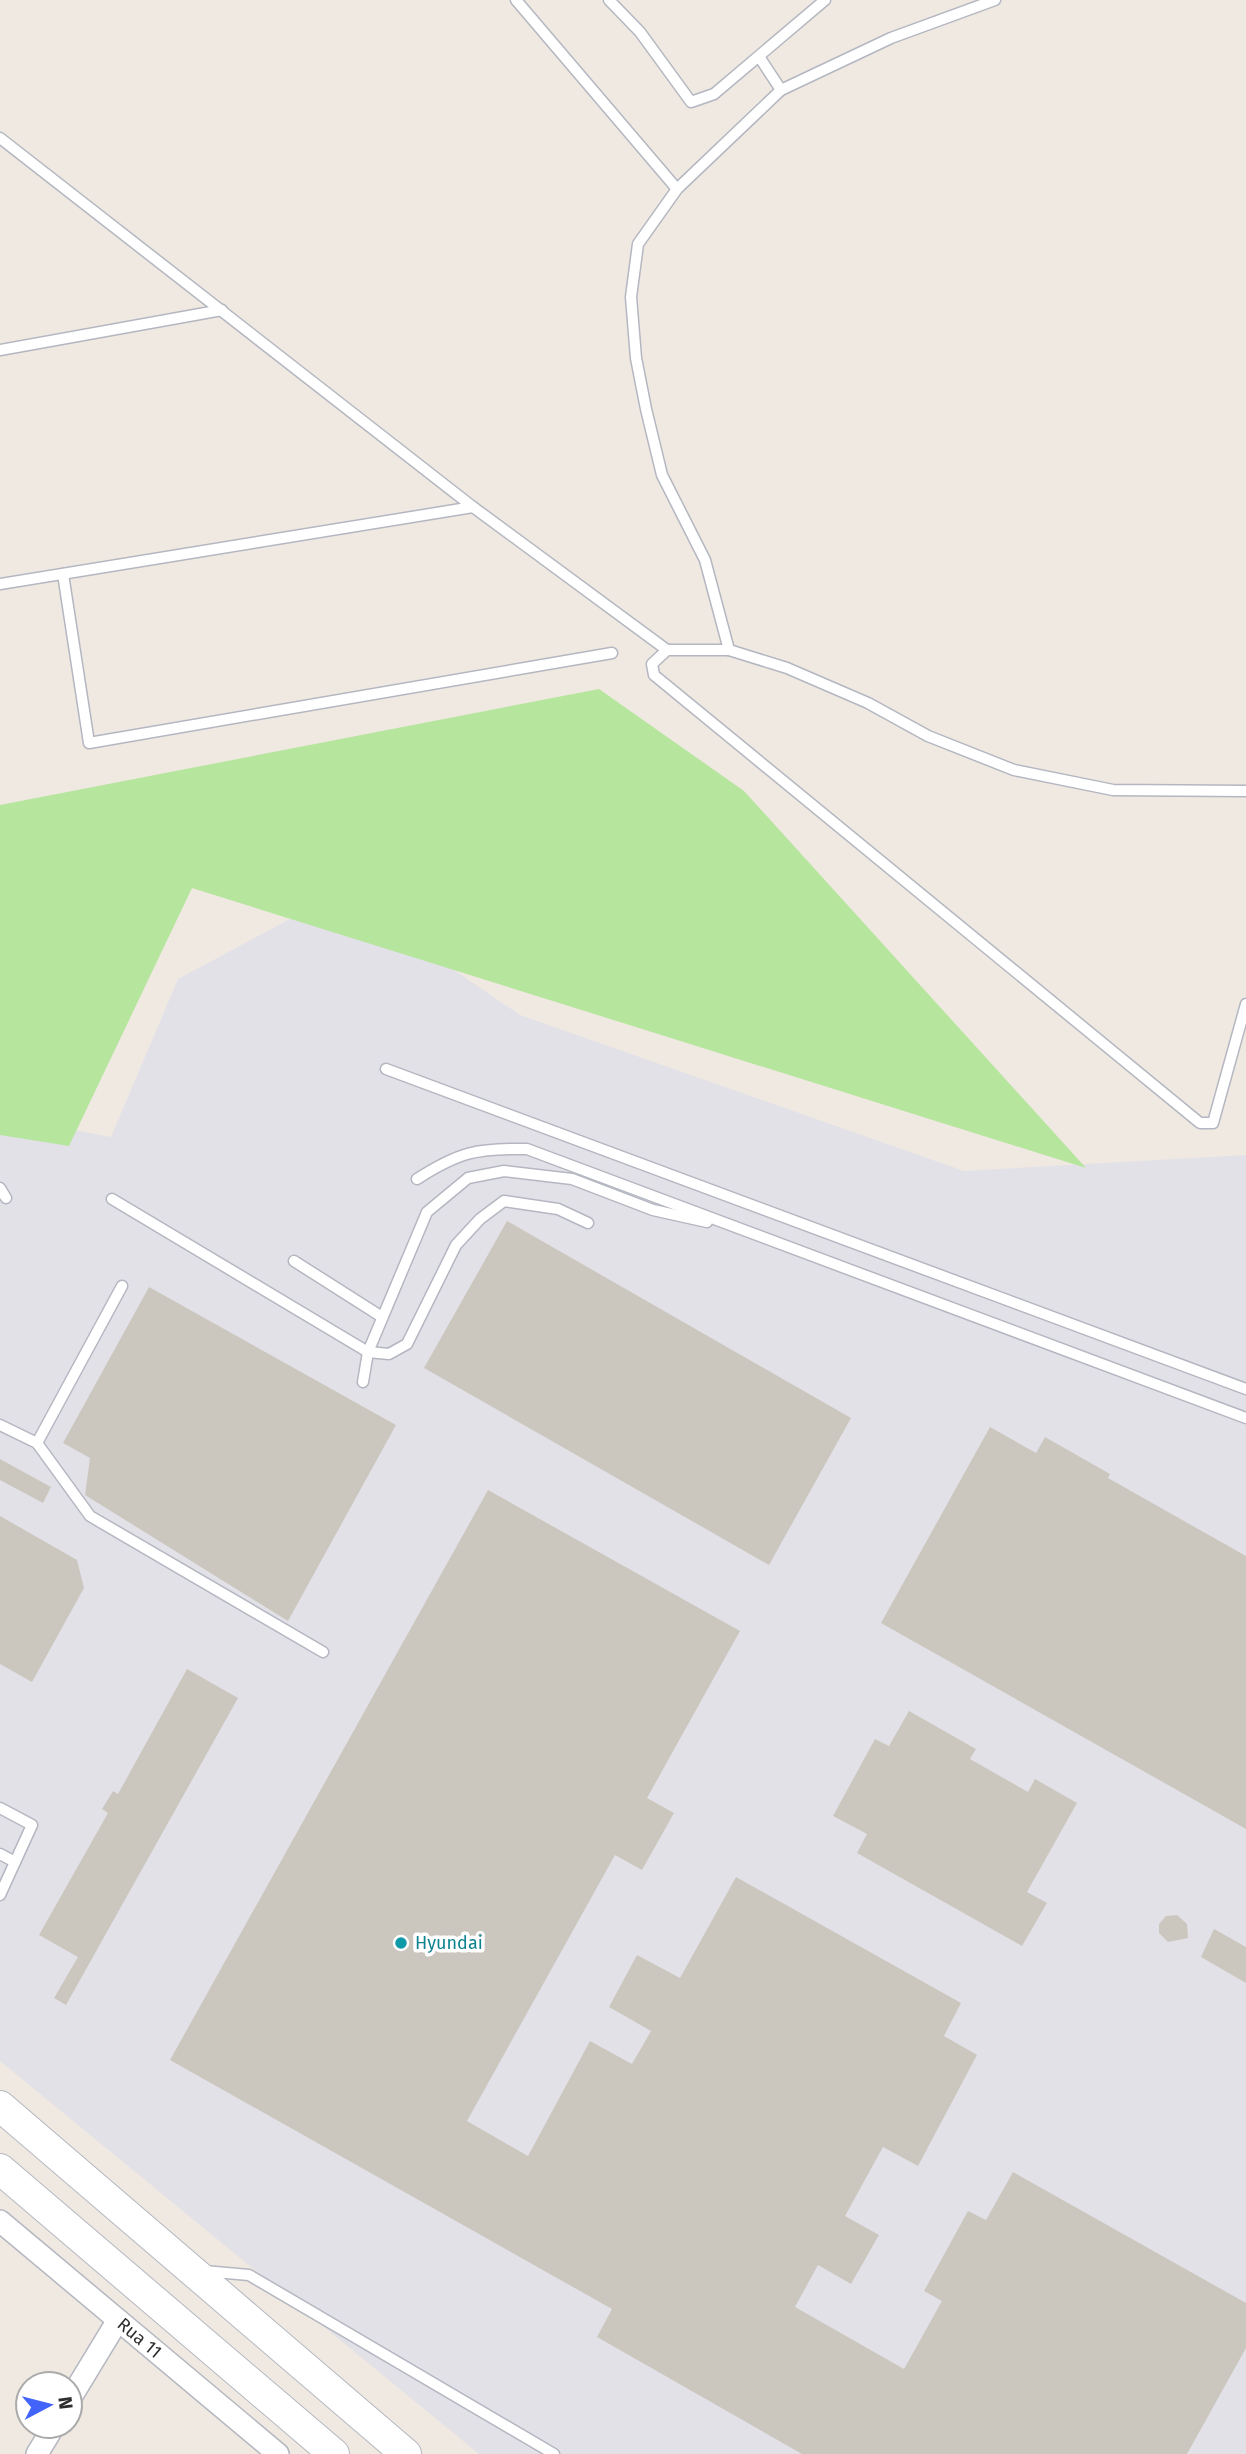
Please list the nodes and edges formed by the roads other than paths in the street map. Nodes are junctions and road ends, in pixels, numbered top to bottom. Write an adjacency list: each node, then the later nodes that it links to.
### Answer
1 (516, 0): 8 (lane)
2 (609, 0): 5 (lane)
3 (825, 0): 5 (lane)
4 (995, 0): 6 (lane)
5 (760, 58): 6 (lane)
6 (781, 90): 8 (lane)
7 (0, 138): 9 (lane)
8 (677, 189): 15 (lane)
9 (222, 310): 10 (lane); 11 (lane)
10 (0, 350)
11 (473, 508): 12 (lane); 14 (lane)
12 (63, 573): 13 (lane); 16 (lane)
13 (0, 584)
14 (667, 650): 15 (lane); 18 (lane)
15 (729, 650): 17 (lane)
16 (612, 653)
17 (1246, 791)
18 (1246, 1004)
19 (386, 1069): 29 (lane)
20 (416, 1179): 23 (lane)
21 (112, 1199): 27 (lane)
22 (588, 1223): 27 (lane)
23 (725, 1223): 26 (lane); 30 (lane)
24 (293, 1261): 26 (lane)
25 (122, 1286): 32 (lane)
26 (382, 1317): 27 (lane)
27 (368, 1352): 28 (lane)
28 (363, 1382)
29 (1246, 1389)
30 (1246, 1418)
31 (0, 1425): 32 (lane)
32 (37, 1443): 33 (lane)
33 (323, 1652)
34 (0, 1808): 36 (lane)
35 (0, 1854): 36 (lane)
36 (15, 1862): 37 (lane)
37 (0, 1895)
38 (0, 2106): 41 (main road)
39 (0, 2169): 45 (main road)
40 (0, 2221): 42 (street, Rua 11)
41 (195, 2270): 46 (main road); 47 (lane)
42 (118, 2320): 43 (street); 44 (street, Rua 11)
43 (84, 2376)
44 (275, 2453)
45 (334, 2454)
46 (406, 2454)
47 (554, 2454)

